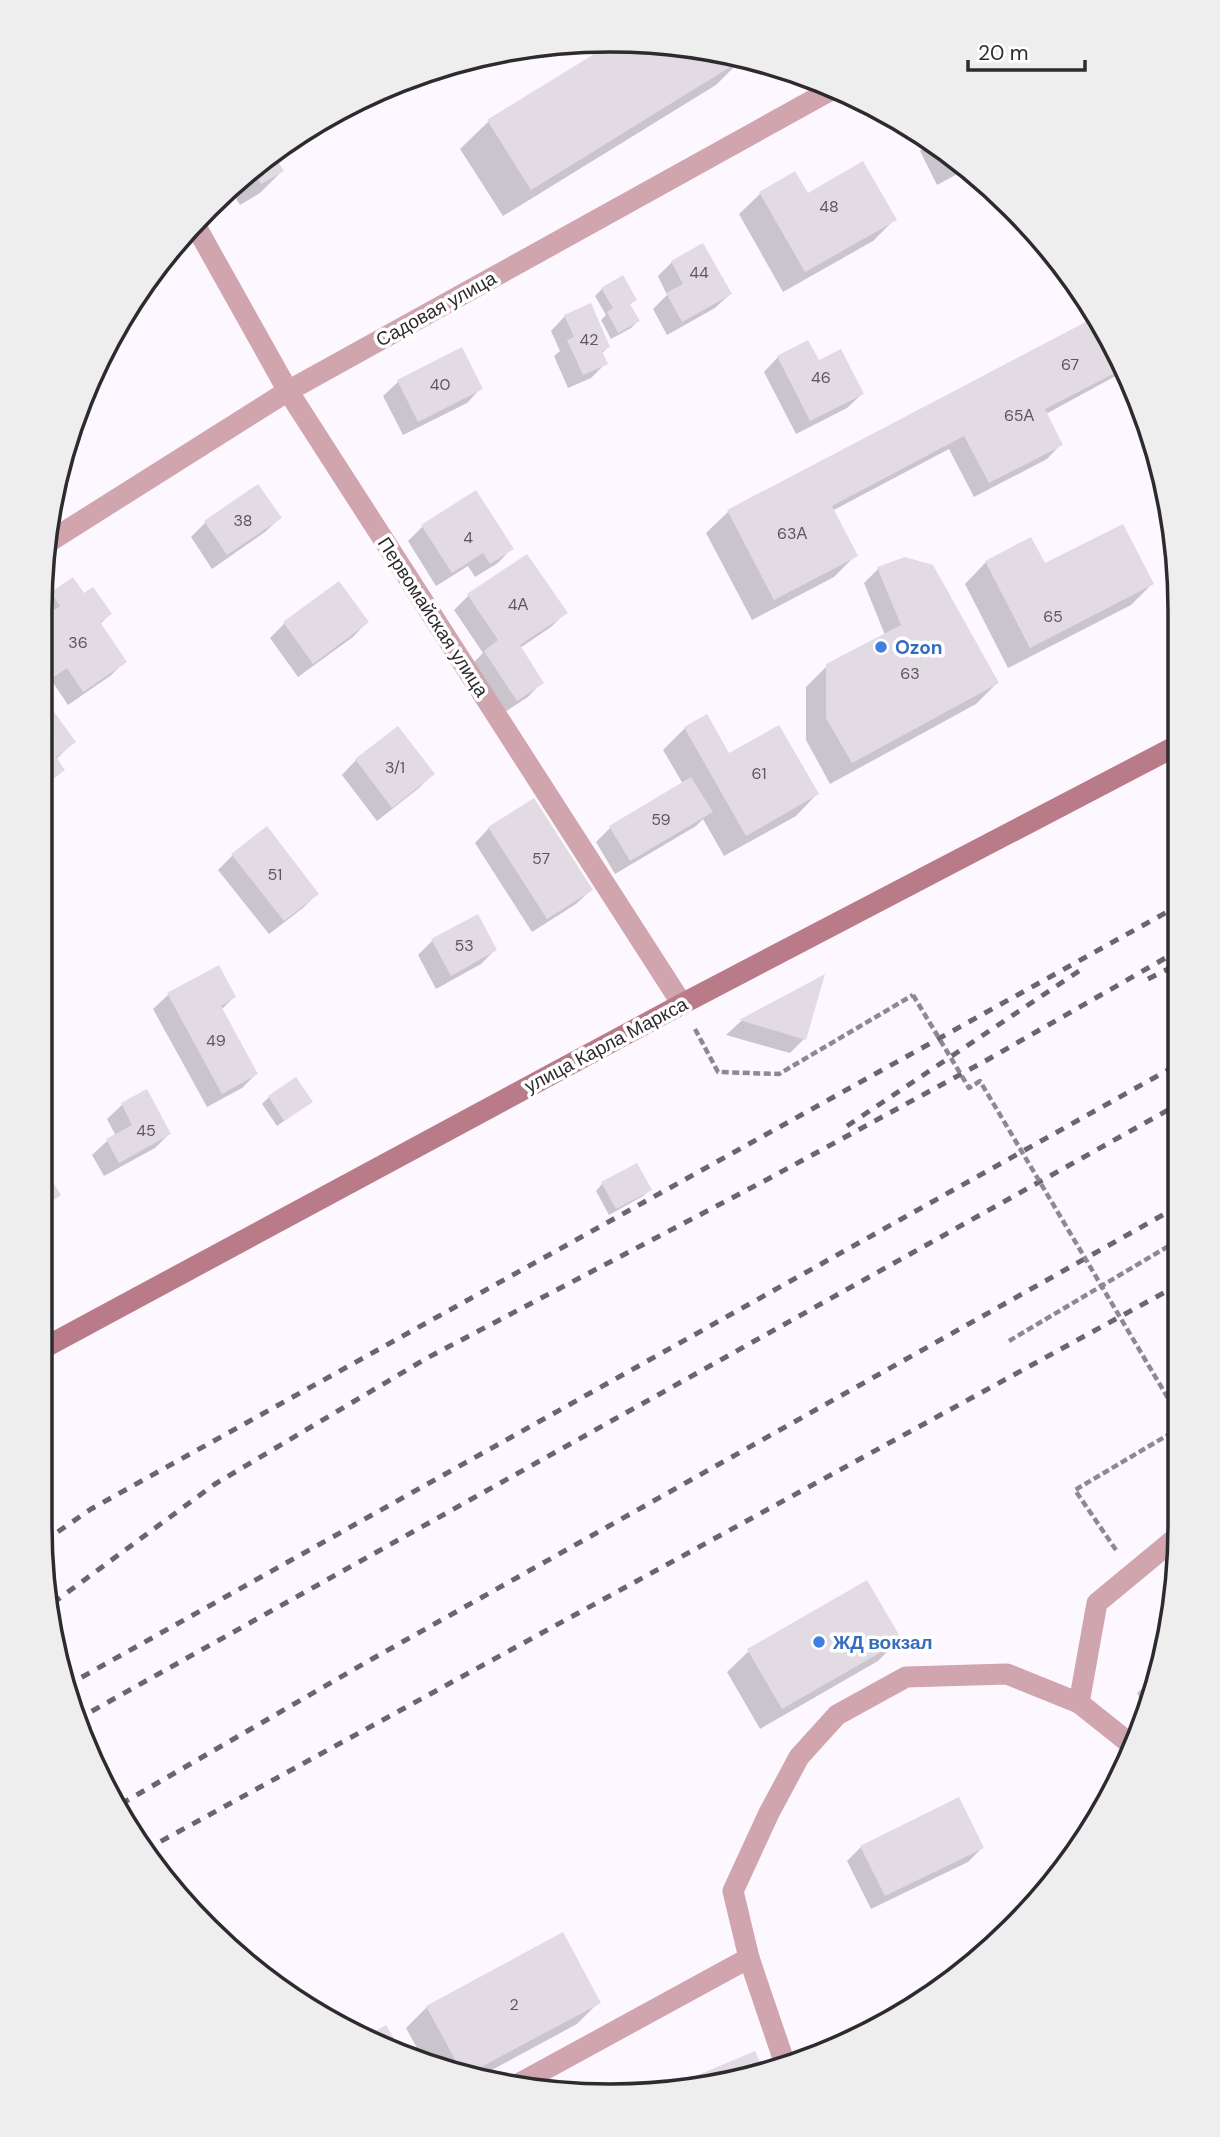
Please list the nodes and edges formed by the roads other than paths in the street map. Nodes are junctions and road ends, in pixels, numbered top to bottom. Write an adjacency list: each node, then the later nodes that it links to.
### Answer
1 (823, 95): 3 (street, Садовая улица)
2 (200, 233): 3 (street, Первомайская улица)
3 (288, 391): 4 (street, Садовая улица); 6 (street, Первомайская улица)
4 (57, 537)
5 (1168, 750): 6 (street, улица Карла Маркса)
6 (682, 1004): 7 (street, улица Карла Маркса)
7 (52, 1344)
8 (1167, 1545): 9 (street)
9 (1079, 1703): 10 (street); 11 (street)
10 (1125, 1740)
11 (749, 1958): 12 (street); 13 (street)
12 (783, 2057)
13 (528, 2079)

